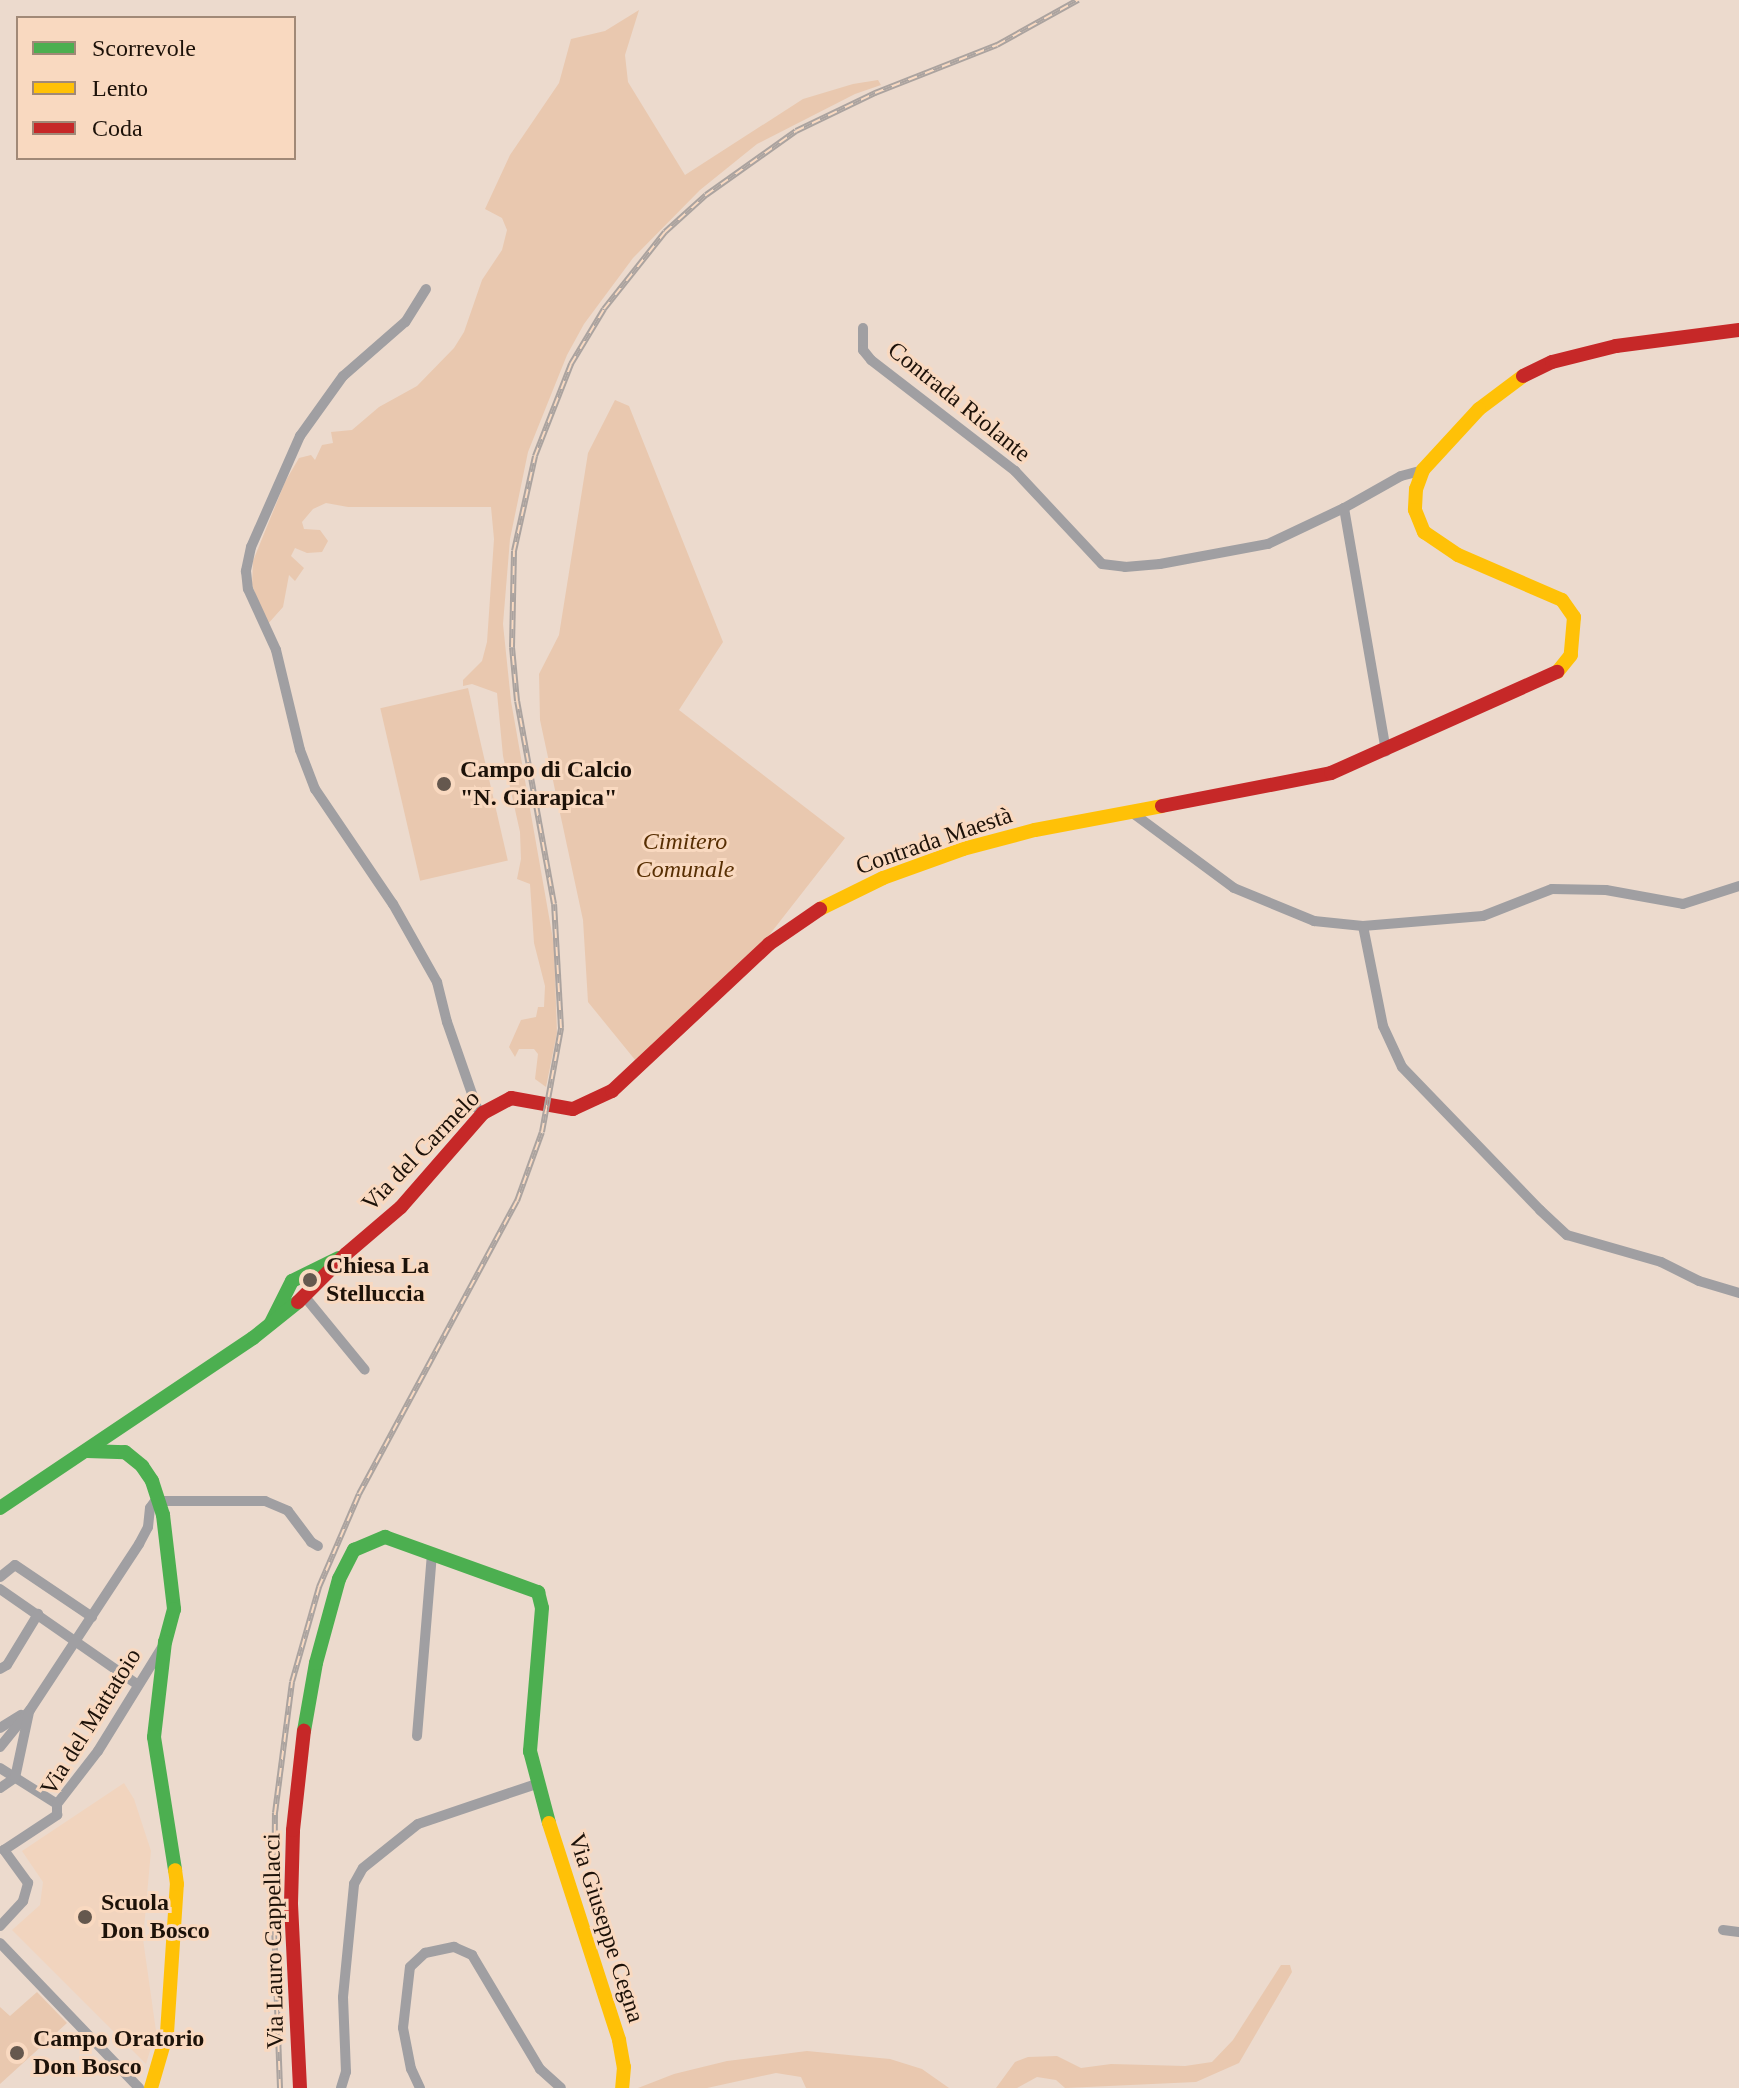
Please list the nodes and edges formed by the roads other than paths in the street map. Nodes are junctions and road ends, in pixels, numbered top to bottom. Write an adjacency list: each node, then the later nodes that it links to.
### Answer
1 (426, 289): 11 (street)
2 (863, 328): 5 (street, Contrada Riolante)
3 (1739, 330): 4 (street, Contrada Riolante)
4 (1423, 470): 5 (street, Contrada Riolante); 6 (street)
5 (1344, 508): 6 (street)
6 (1386, 751): 7 (street, Contrada Maestà)
7 (1129, 809): 9 (street); 10 (street, Contrada Maestà)
8 (1739, 886): 9 (street)
9 (1363, 926): 13 (street)
10 (560, 1108): 11 (street, Via del Carmelo)
11 (483, 1113): 12 (street, Via del Carmelo)
12 (346, 1254): 14 (street, Via del Carmelo); 15 (street, Via del Carmelo)
13 (1739, 1293)
14 (305, 1297): 15 (street, Via del Carmelo); 16 (street)
15 (270, 1325): 17 (street, Via del Carmelo)
16 (365, 1370)
17 (128, 1421): 18 (street, Via del Carmelo); 19 (street)
18 (82, 1451): 19 (street); 21 (street, Via del Carmelo)
19 (125, 1452): 20 (street)
20 (159, 1499): 22 (street); 27 (street); 29 (street)
21 (0, 1508)
22 (318, 1546)
23 (432, 1553): 34 (street); 38 (street, Via Lauro Cappellacci); 47 (street, Via Lauro Cappellacci)
24 (0, 1577): 27 (street)
25 (0, 1589): 26 (street)
26 (38, 1614): 28 (street); 30 (street)
27 (92, 1617): 28 (street)
28 (76, 1641): 31 (street); 32 (street)
29 (165, 1642): 31 (street, Via del Mattatoio); 46 (street)
30 (0, 1669)
31 (138, 1685): 40 (street, Via del Mattatoio)
32 (30, 1710): 33 (street); 35 (street); 37 (street)
33 (0, 1728)
34 (417, 1736)
35 (0, 1747)
36 (0, 1768): 37 (street)
37 (15, 1778): 39 (street); 40 (street)
38 (536, 1784): 48 (street); 51 (street, Via Giuseppe Cegna)
39 (0, 1788)
40 (57, 1804): 41 (street, Via del Mattatoio)
41 (0, 1926)
42 (1723, 1930): 43 (street)
43 (1739, 1932)
44 (0, 1943): 45 (street)
45 (139, 2088)
46 (151, 2088)
47 (300, 2088)
48 (341, 2088)
49 (420, 2088): 50 (street)
50 (561, 2088)
51 (622, 2088)

